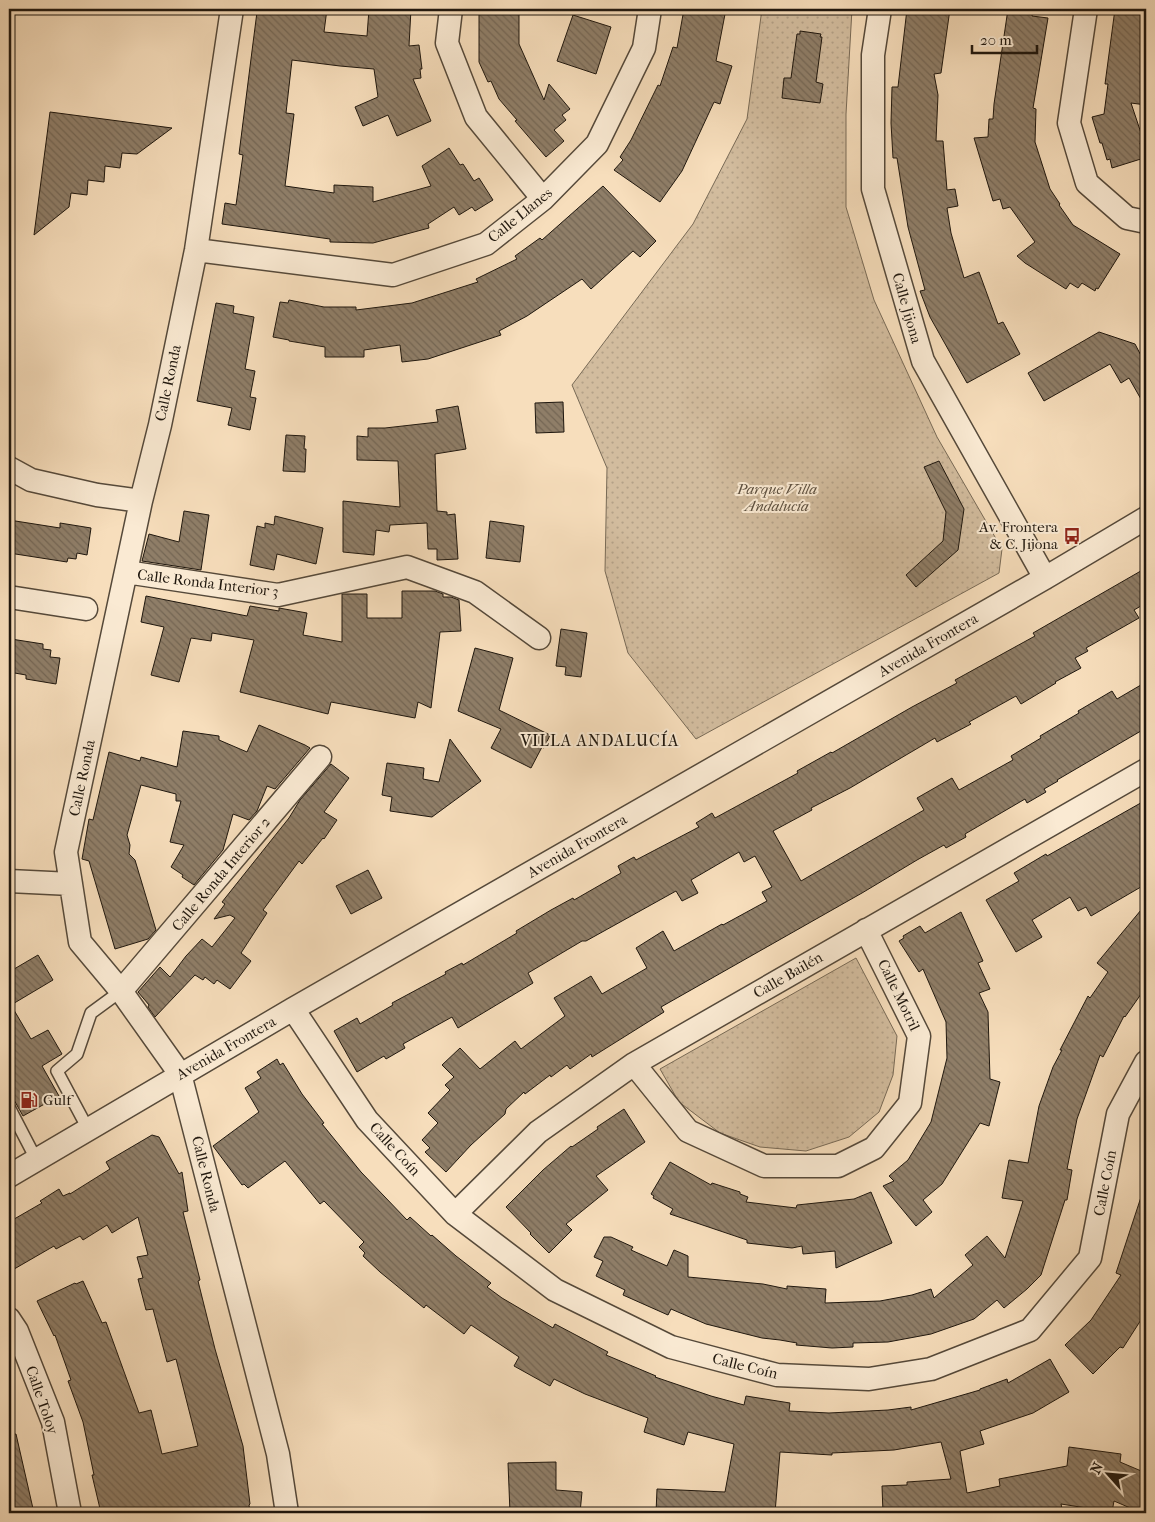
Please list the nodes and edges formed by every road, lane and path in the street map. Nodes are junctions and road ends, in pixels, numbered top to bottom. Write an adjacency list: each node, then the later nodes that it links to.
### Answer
1 (232, 9): 8 (street, Calle Ronda)
2 (451, 9): 6 (street)
3 (650, 9): 6 (street, Calle Llanes)
4 (880, 9): 13 (street, Calle Jijona)
5 (1086, 9): 7 (street)
6 (543, 199): 8 (street, Calle Llanes)
7 (1146, 222)
8 (196, 250): 10 (street, Calle Ronda)
9 (9, 468): 10 (street)
10 (141, 501): 12 (street, Calle Ronda)
11 (1146, 518): 13 (street, Avenida Frontera)
12 (126, 572): 16 (street, Calle Ronda Interior 3); 20 (street, Calle Ronda)
13 (1045, 578): 23 (street, Avenida Frontera)
14 (9, 597): 15 (street)
15 (86, 609)
16 (539, 638)
17 (320, 757): 22 (street, Calle Ronda Interior 2)
18 (1146, 770): 21 (street, Calle Bailén)
19 (9, 881): 20 (street)
20 (71, 884): 22 (street, Calle Ronda)
21 (866, 930): 25 (street, Calle Bailén); 25 (street, Calle Motril)
22 (121, 991): 26 (street, Calle Ronda); 28 (lane)
23 (293, 1009): 26 (street, Avenida Frontera); 31 (street, Calle Coín)
24 (1146, 1062): 31 (street, Calle Coín)
25 (634, 1064): 31 (street, Calle Bailén)
26 (180, 1074): 28 (street, Avenida Frontera); 34 (street, Calle Ronda)
27 (9, 1107): 29 (lane)
28 (88, 1129): 29 (street, Avenida Frontera)
29 (36, 1159): 30 (street, Avenida Frontera)
30 (9, 1176)
31 (455, 1214)
32 (9, 1319): 33 (street, Calle Toloy)
33 (70, 1513)
34 (287, 1513)

